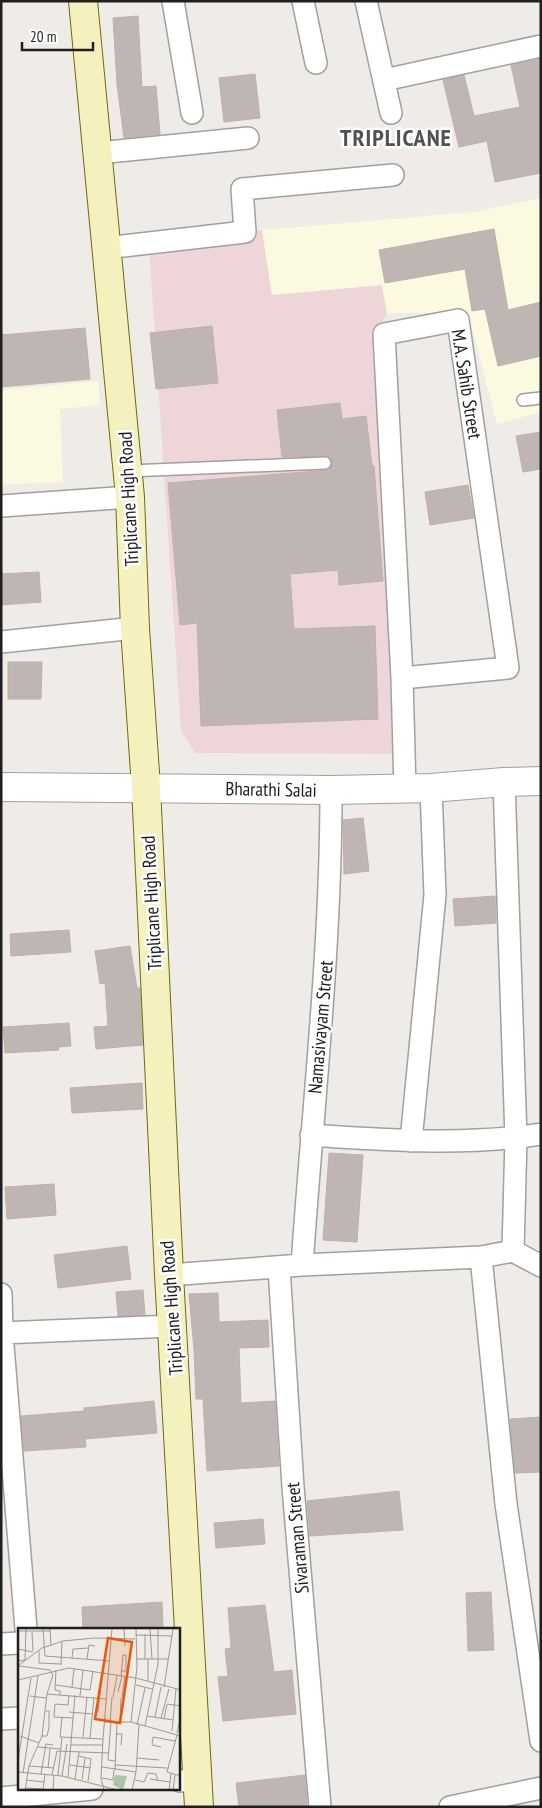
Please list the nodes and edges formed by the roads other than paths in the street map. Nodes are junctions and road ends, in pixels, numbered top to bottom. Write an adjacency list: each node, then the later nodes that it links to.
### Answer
1 (83, 1): 11 (main road, Triplicane High Road)
2 (173, 1): 9 (street)
3 (302, 1): 6 (street)
4 (366, 1): 7 (street)
5 (541, 46): 7 (street)
6 (316, 63)
7 (384, 80): 8 (street)
8 (391, 112)
9 (192, 113)
10 (248, 138): 11 (street)
11 (98, 153): 13 (main road, Triplicane High Road)
12 (393, 175): 13 (street)
13 (106, 248): 17 (main road, Triplicane High Road)
14 (541, 398): 15 (lane)
15 (523, 400)
16 (325, 463): 17 (lane)
17 (129, 484): 18 (street); 19 (main road, Triplicane High Road)
18 (1, 506)
19 (135, 628): 20 (street); 25 (main road, Triplicane High Road)
20 (1, 642)
21 (402, 678): 21 (street, M.A. Sahib Street); 26 (street, M.A. Sahib Street)
22 (541, 781): 23 (street, Bharathi Salai)
23 (504, 782): 26 (street, Bharathi Salai); 30 (street)
24 (1, 786): 25 (street, Bharathi Salai)
25 (146, 788): 27 (street, Bharathi Salai); 37 (main road, Triplicane High Road)
26 (418, 788): 27 (street, Bharathi Salai); 31 (street, M.A. Sahib Street)
27 (331, 790): 29 (street, Namasivayam Street)
28 (541, 1134): 30 (street)
29 (311, 1135): 31 (street); 34 (street, Namasivayam Street)
30 (516, 1138): 31 (street); 32 (street)
31 (411, 1141)
32 (513, 1250): 33 (street); 35 (street)
33 (481, 1257): 34 (street); 47 (street)
34 (302, 1265): 36 (street)
35 (541, 1266)
36 (280, 1268): 37 (street); 54 (street, Sivaraman Street)
37 (169, 1275): 39 (main road, Triplicane High Road)
38 (1, 1294): 40 (street)
39 (174, 1326): 40 (street); 42 (main road, Triplicane High Road)
40 (2, 1333): 41 (street)
41 (26, 1628)
42 (183, 1630): 48 (main road, Triplicane High Road)
43 (18, 1643): 44 (street)
44 (1, 1644)
45 (1, 1718): 46 (street)
46 (18, 1718)
47 (541, 1741)
48 (187, 1781): 53 (main road, Triplicane High Road)
49 (541, 1788): 52 (street)
50 (82, 1790): 51 (street)
51 (1, 1798)
52 (488, 1803): 55 (street)
53 (199, 1807)
54 (320, 1807)
55 (450, 1807)

